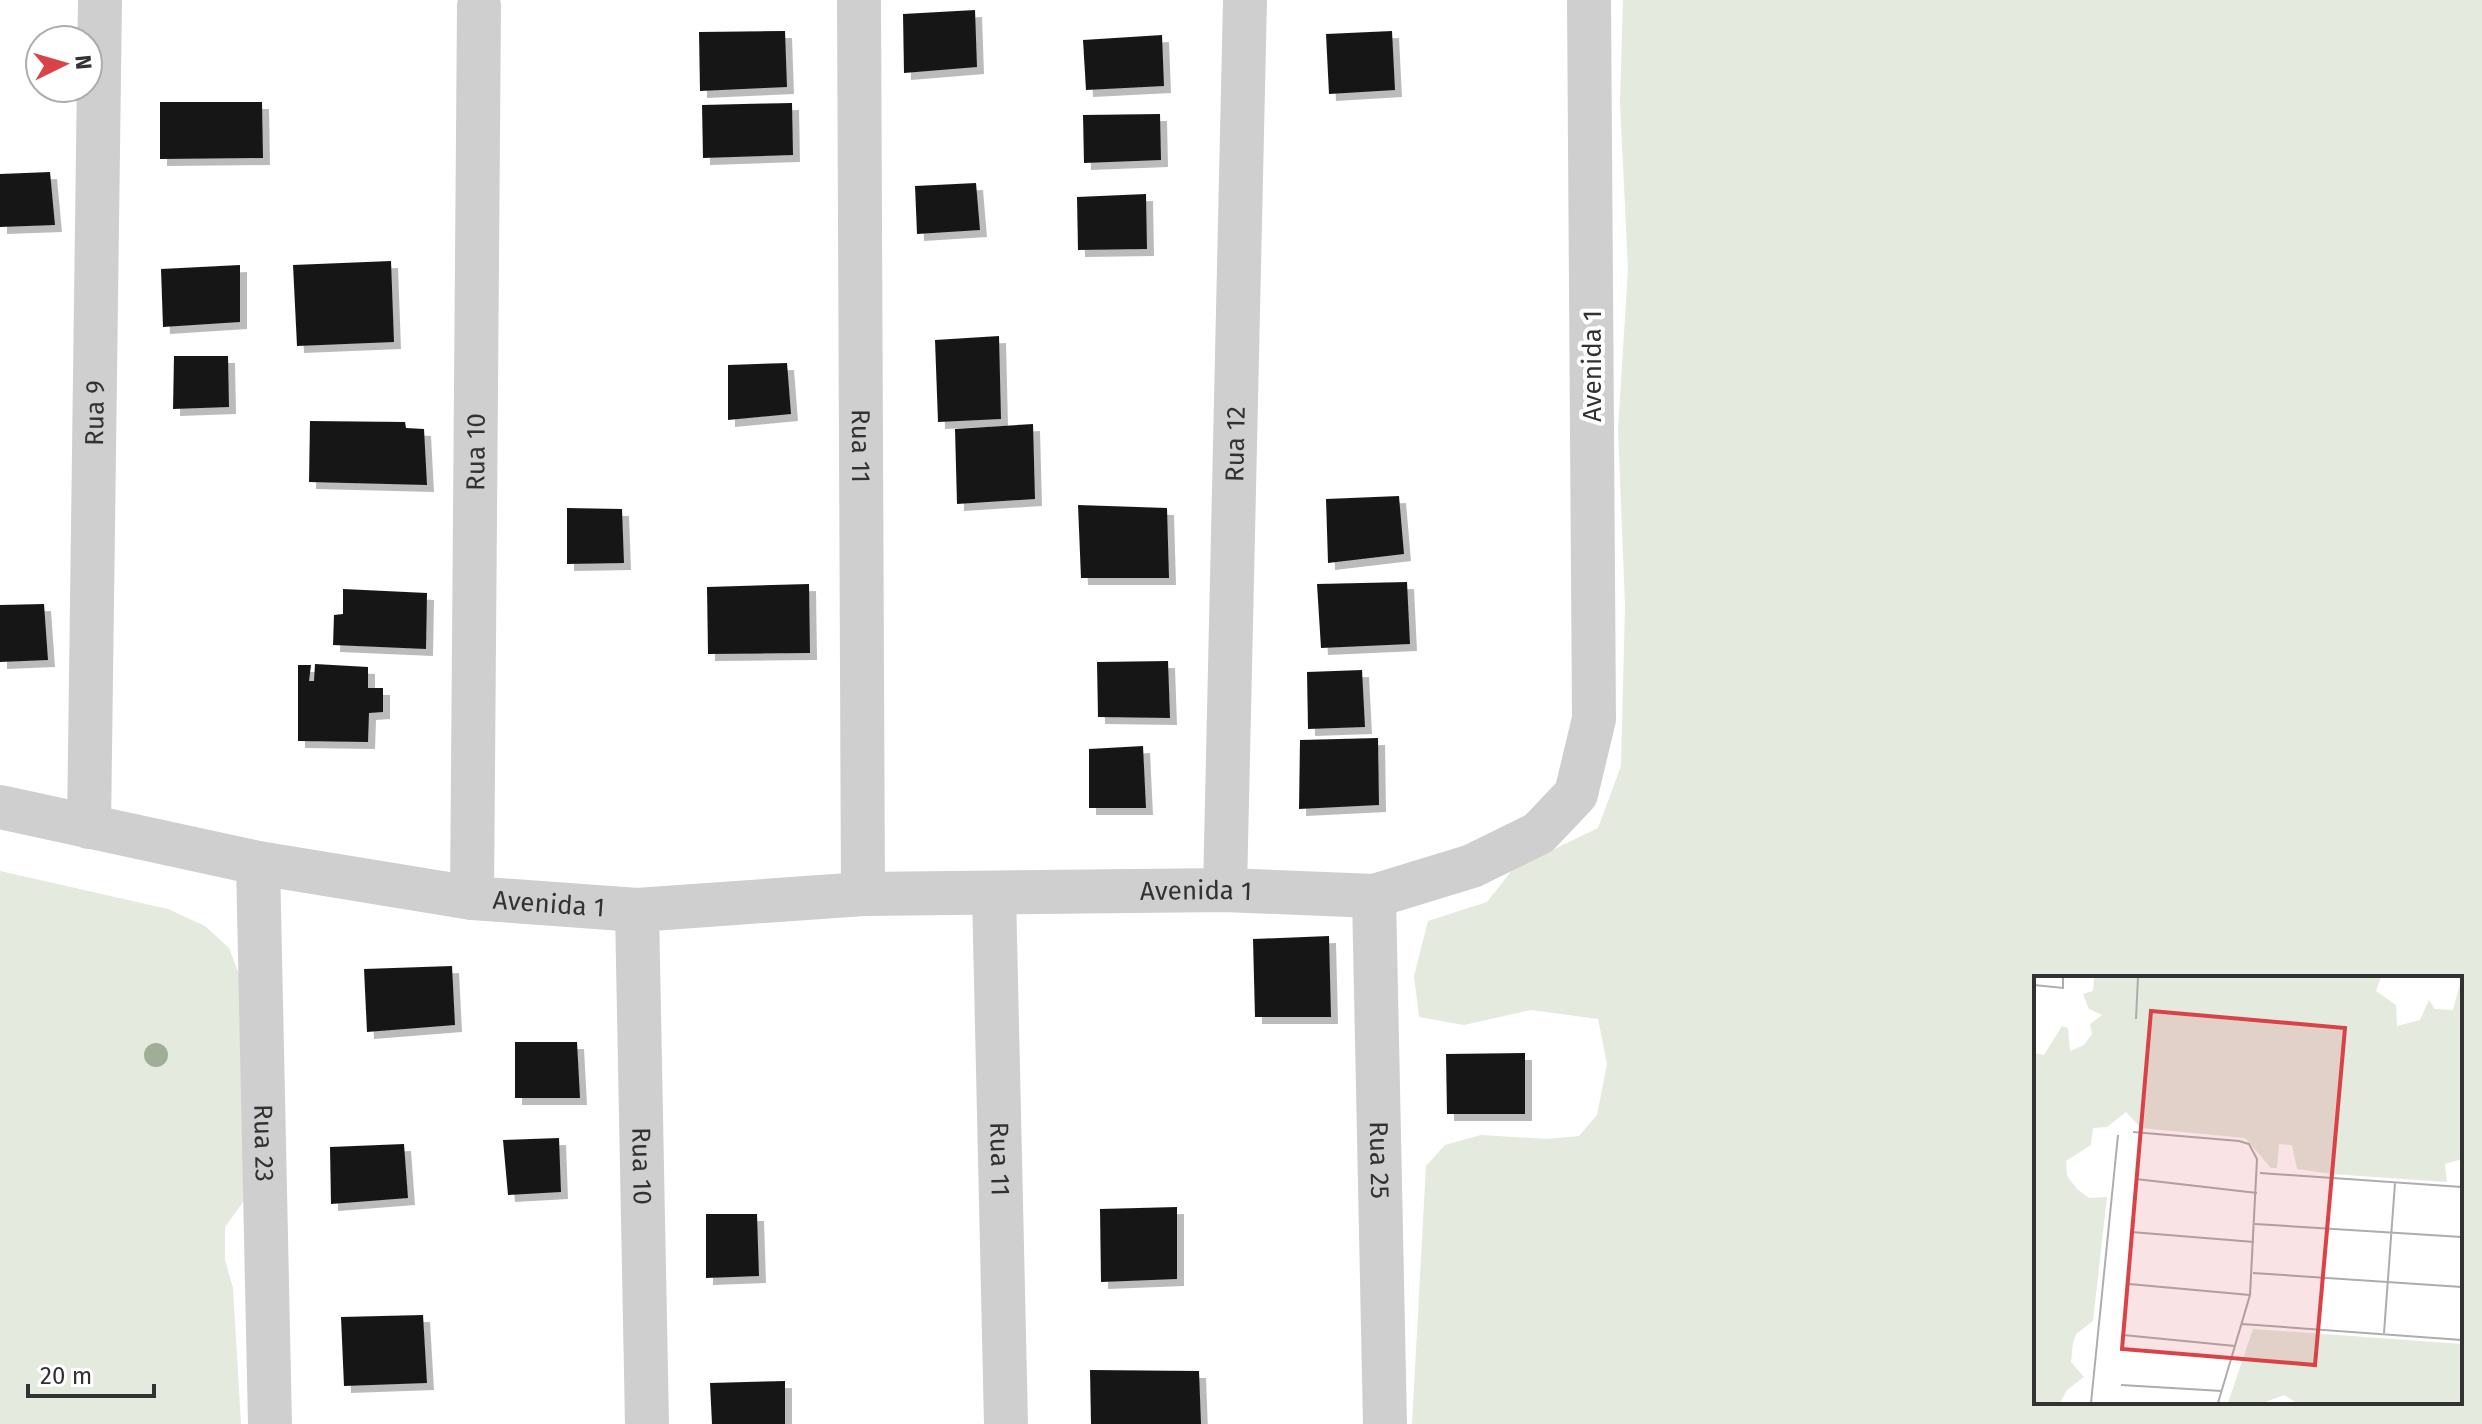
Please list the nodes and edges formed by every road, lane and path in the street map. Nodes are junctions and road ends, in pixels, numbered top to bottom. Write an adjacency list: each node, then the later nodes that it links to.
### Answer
1 (100, 0): 7 (street, Rua 9)
2 (859, 0): 11 (street, Rua 11)
3 (1245, 0): 9 (street, Rua 12)
4 (1589, 0): 12 (street, Avenida 1)
5 (479, 6): 13 (street, Rua 10)
6 (0, 807): 7 (street, Avenida 1)
7 (89, 827): 8 (street, Avenida 1)
8 (258, 863): 13 (street, Avenida 1); 15 (street, Rua 23)
9 (1225, 890): 10 (street, Avenida 1); 12 (street, Avenida 1)
10 (994, 893): 11 (street, Avenida 1); 17 (street, Rua 11)
11 (863, 894): 14 (street, Avenida 1)
12 (1374, 896): 18 (street, Rua 25)
13 (472, 898): 14 (street, Avenida 1)
14 (637, 910): 16 (street, Rua 10)
15 (270, 1424)
16 (647, 1424)
17 (1006, 1424)
18 (1385, 1424)

